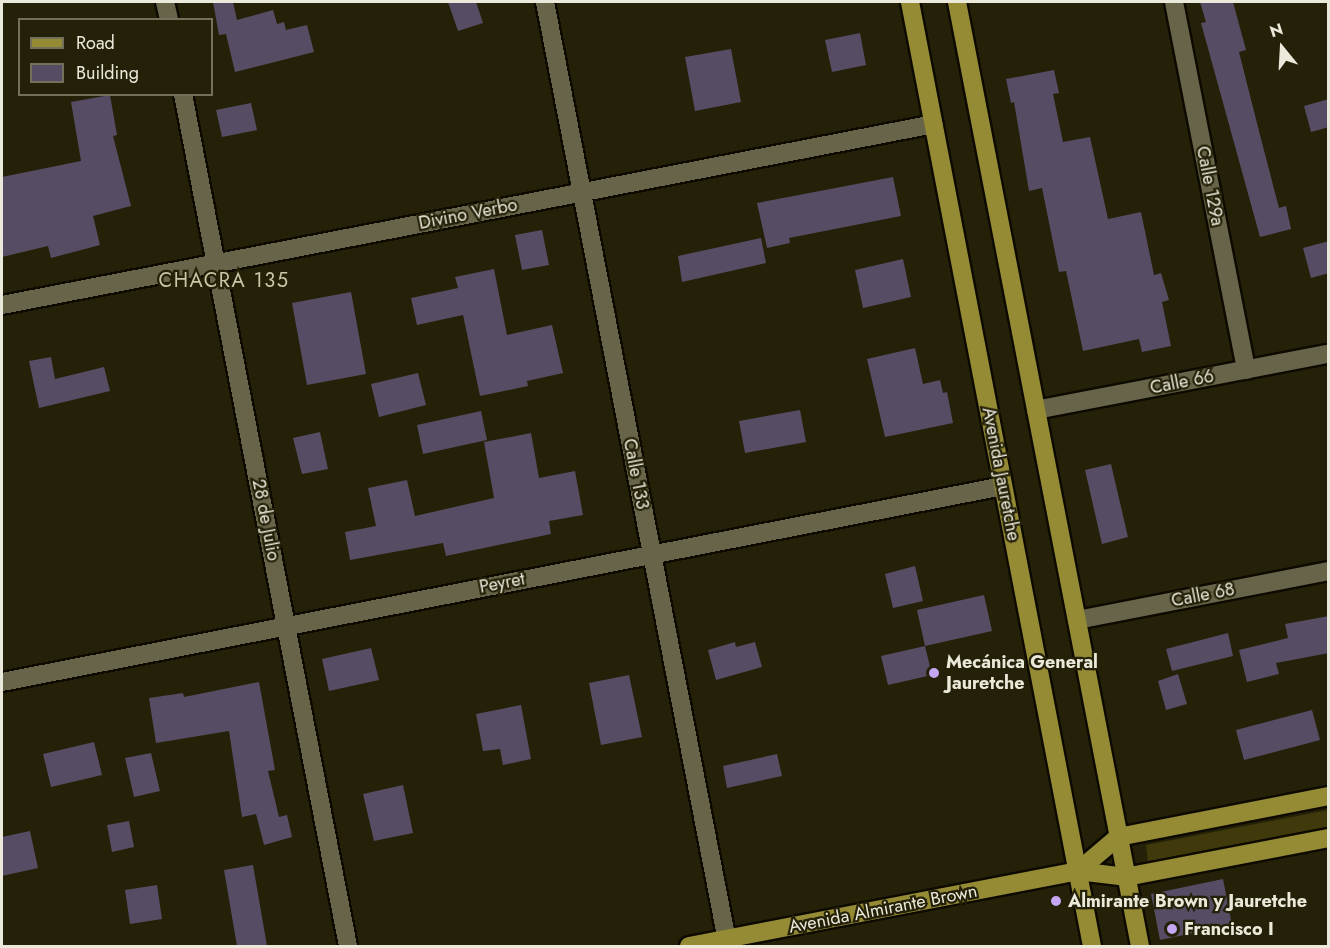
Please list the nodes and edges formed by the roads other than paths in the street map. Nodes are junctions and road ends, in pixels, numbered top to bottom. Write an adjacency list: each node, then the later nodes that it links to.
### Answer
1 (165, 2): 6 (street)
2 (545, 2): 9 (street, Calle 133)
3 (910, 2): 8 (main road, Avenida Jauretche)
4 (957, 2): 14 (main road)
5 (1174, 2): 13 (street, Calle 129a)
6 (169, 18)
7 (183, 96): 10 (street, 28 de Julio)
8 (934, 124): 9 (street, Divino Verbo); 15 (main road, Avenida Jauretche)
9 (582, 192): 10 (street, Divino Verbo); 16 (street, Calle 133)
10 (216, 263): 11 (street, Divino Verbo); 19 (street, 28 de Julio)
11 (2, 304)
12 (1329, 354): 13 (street, Calle 66)
13 (1246, 370): 14 (street, Calle 66)
14 (1036, 410): 18 (main road)
15 (1004, 486): 16 (street, Peyret); 24 (main road, Avenida Jauretche)
16 (652, 555): 19 (street, Peyret); 26 (street, Calle 133)
17 (1329, 571): 18 (street, Calle 68)
18 (1077, 620): 22 (main road)
19 (286, 625): 20 (street, Peyret); 27 (street, 28 de Julio)
20 (2, 682)
21 (1329, 796): 22 (main road, Avenida Almirante Brown)
22 (1119, 837): 24 (main road, Avenida Almirante Brown); 25 (main road)
23 (1329, 838): 25 (main road, Avenida Almirante Brown)
24 (1077, 871): 25 (main road, Avenida Almirante Brown); 26 (main road, Avenida Almirante Brown); 29 (main road, Avenida Jauretche)
25 (1126, 877): 30 (main road)
26 (727, 943): 28 (main road, Avenida Almirante Brown)
27 (348, 946)
28 (689, 946)
29 (1092, 946)
30 (1140, 946)

